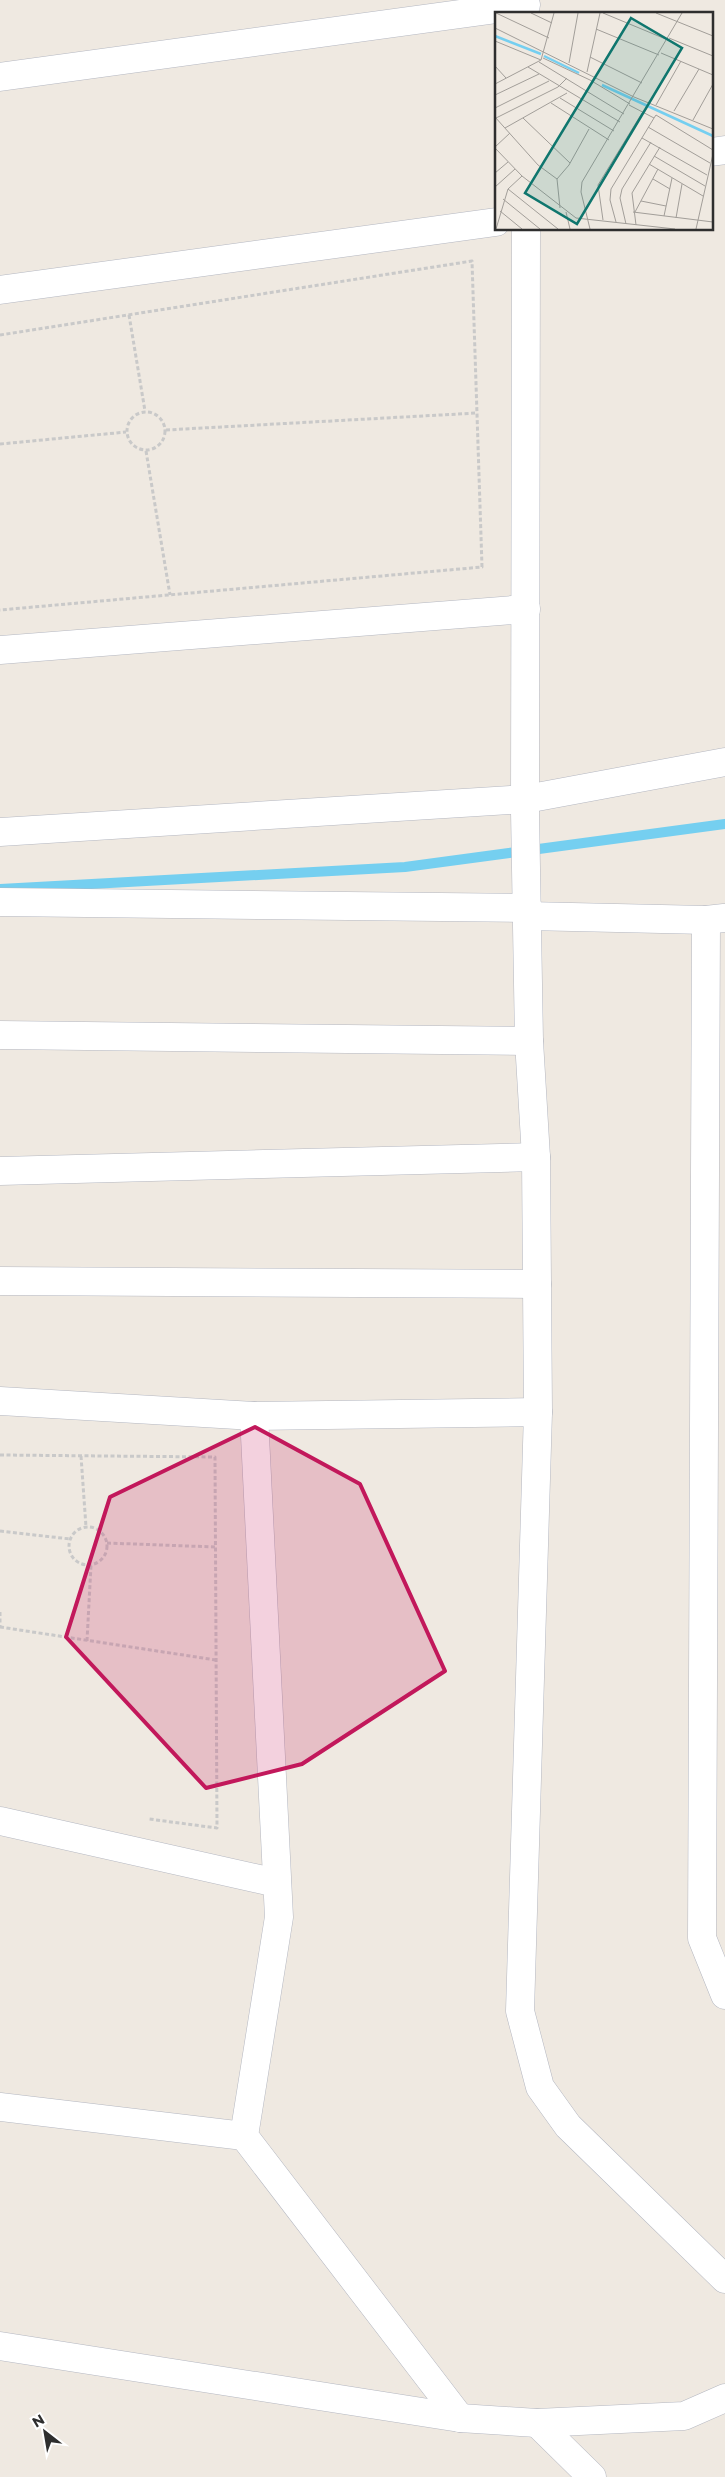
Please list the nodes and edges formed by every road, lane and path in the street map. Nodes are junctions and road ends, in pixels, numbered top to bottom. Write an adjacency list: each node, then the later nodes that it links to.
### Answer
1 (526, 6): 2 (street)
2 (0, 77)
3 (725, 150): 4 (street)
4 (712, 152)
5 (495, 222): 7 (street)
6 (526, 230): 17 (street)
7 (0, 290)
8 (129, 315): 9 (path); 10 (path); 11 (path)
9 (0, 335)
10 (145, 411): 12 (path); 13 (path)
11 (477, 412): 12 (path); 16 (path)
12 (166, 430): 15 (path)
13 (126, 432): 14 (path); 15 (path)
14 (0, 444)
15 (146, 451): 16 (path)
16 (170, 595): 18 (path)
17 (526, 609): 19 (street); 21 (street)
18 (0, 610)
19 (0, 650)
20 (725, 762): 21 (street)
21 (525, 805): 22 (street); 24 (street)
22 (0, 832)
23 (0, 902): 24 (street)
24 (527, 907): 25 (street); 27 (street)
25 (716, 919): 50 (street)
26 (0, 1035): 27 (street)
27 (529, 1041): 28 (street)
28 (536, 1157): 29 (street); 31 (street)
29 (0, 1171)
30 (0, 1281): 31 (street)
31 (537, 1284): 33 (street)
32 (0, 1401): 34 (street)
33 (538, 1412): 34 (street); 53 (street)
34 (254, 1416): 49 (street)
35 (0, 1455): 36 (path)
36 (81, 1456): 37 (path); 41 (path)
37 (86, 1527): 39 (path); 40 (path)
38 (0, 1531): 39 (path)
39 (70, 1539): 42 (path)
40 (108, 1543): 41 (path); 42 (path)
41 (215, 1547): 46 (path)
42 (91, 1565): 45 (path)
43 (0, 1612): 44 (path)
44 (0, 1627): 45 (path)
45 (87, 1640): 46 (path)
46 (216, 1660): 48 (path)
47 (0, 1821): 49 (street)
48 (217, 1828)
49 (277, 1883): 52 (street)
50 (725, 1995)
51 (0, 2107): 52 (street)
52 (244, 2136): 56 (street)
53 (725, 2279)
54 (0, 2346): 56 (street)
55 (725, 2398): 57 (street)
56 (460, 2418): 57 (street)
57 (538, 2423): 58 (street)
58 (592, 2477)

